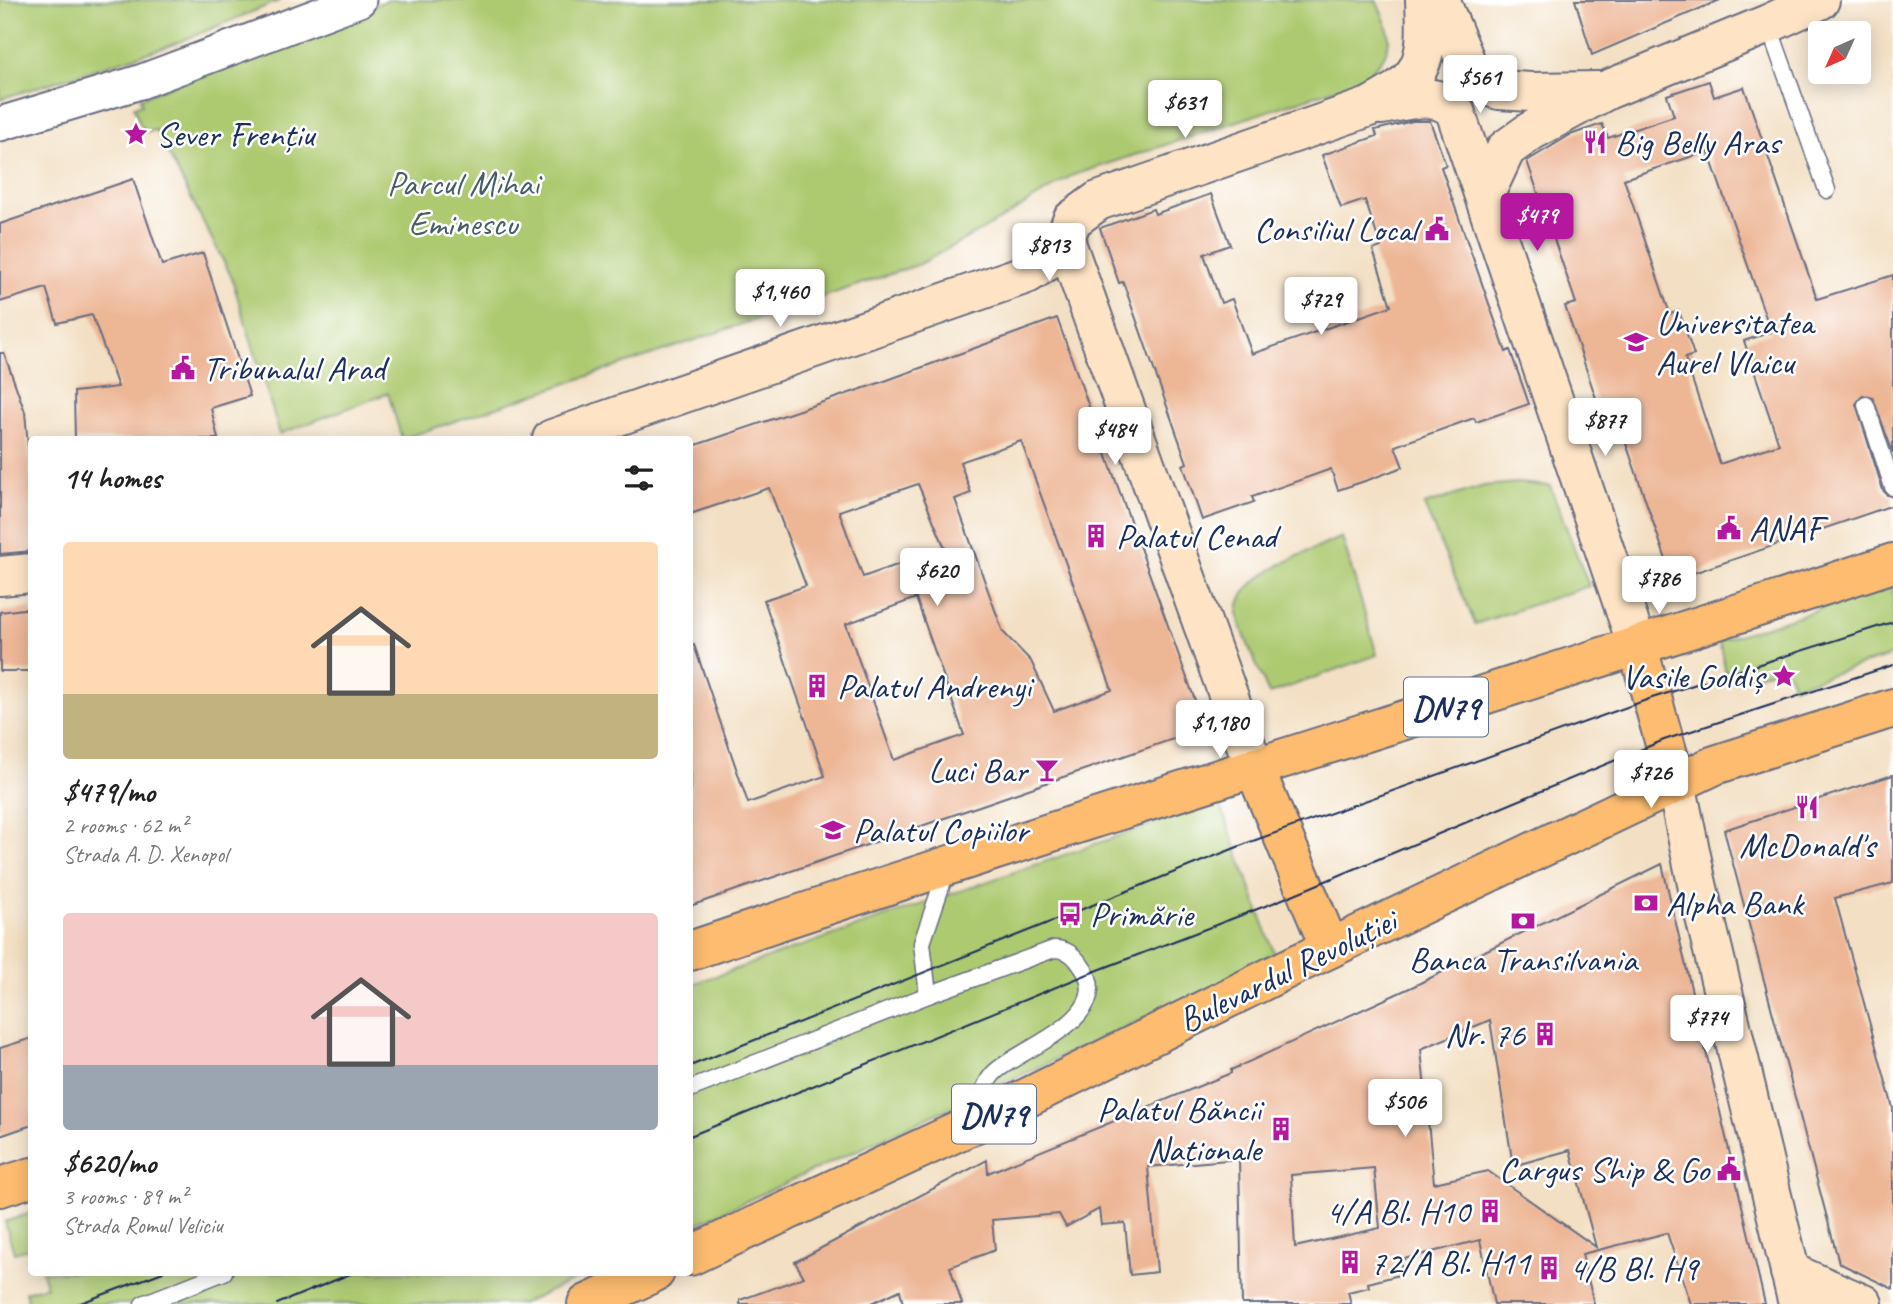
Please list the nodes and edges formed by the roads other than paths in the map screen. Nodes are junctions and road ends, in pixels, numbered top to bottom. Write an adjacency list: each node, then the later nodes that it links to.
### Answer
1 (359, 0): 8 (street)
2 (1425, 0): 7 (street)
3 (1440, 0): 6 (street)
4 (1820, 0): 5 (street)
5 (1768, 24): 6 (street); 9 (lane)
6 (1607, 90): 10 (street)
7 (1369, 107): 10 (street); 11 (street)
8 (0, 124)
9 (1827, 190)
10 (1485, 194): 18 (street)
11 (1065, 240): 13 (street); 20 (street)
12 (1866, 405): 14 (lane)
13 (561, 436)
14 (1893, 487)
15 (1893, 563): 18 (main road, DN79)
16 (28, 573): 17 (street)
17 (0, 576)
18 (1638, 648): 20 (main road, DN79); 21 (main road)
19 (1893, 708): 21 (main road, Bulevardul Revoluției / DN79)
20 (1254, 767): 22 (main road, DN79); 23 (main road)
21 (1676, 783): 23 (main road, Bulevardul Revoluției / DN79); 33 (street)
22 (948, 864): 24 (main road, DN79); 25 (lane)
23 (1330, 948): 27 (main road, Bulevardul Revoluției / DN79)
24 (693, 950)
25 (928, 995): 26 (lane); 27 (lane)
26 (693, 1088)
27 (976, 1123): 30 (main road, Bulevardul Revoluției / DN79)
28 (28, 1178): 29 (main road)
29 (0, 1187)
30 (693, 1255)
31 (214, 1276): 34 (lane)
32 (646, 1276): 35 (main road)
33 (1794, 1288): 36 (street)
34 (143, 1304)
35 (587, 1304)
36 (1863, 1304)

